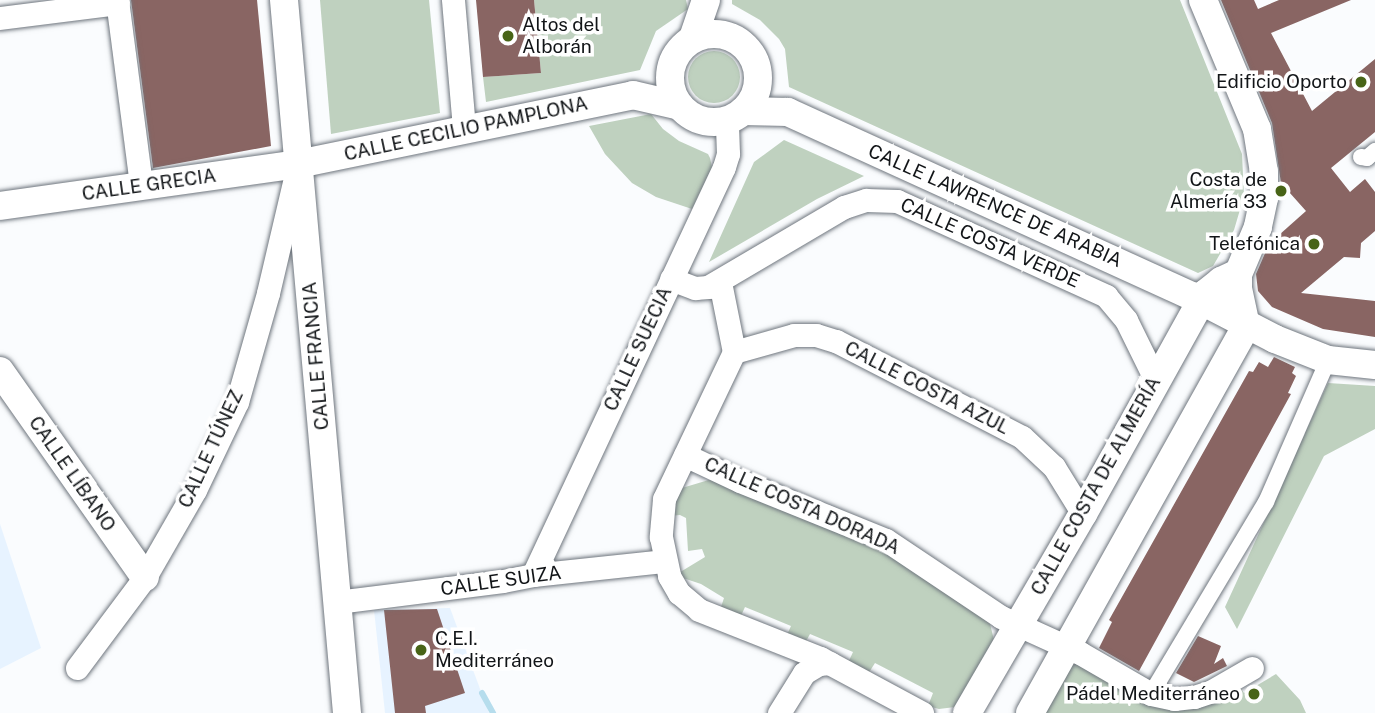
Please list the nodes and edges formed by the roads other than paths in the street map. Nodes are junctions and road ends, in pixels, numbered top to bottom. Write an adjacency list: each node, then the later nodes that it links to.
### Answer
1 (284, 0): 16 (street, CALLE FRANCIA)
2 (453, 0): 15 (street)
3 (709, 0): 7 (street); 8 (street)
4 (1203, 0): 19 (street)
5 (117, 2): 6 (street); 17 (street)
6 (0, 18)
7 (729, 36): 8 (street); 10 (street)
8 (693, 38): 9 (street)
9 (671, 65): 11 (street, CALLE CECILIO PAMPLONA); 12 (street)
10 (758, 79): 13 (street, CALLE LAWRENCE DE ARABIA); 14 (street)
11 (633, 95): 12 (street, CALLE CECILIO PAMPLONA); 15 (street, CALLE CECILIO PAMPLONA)
12 (680, 106): 14 (street)
13 (788, 112): 14 (street, CALLE LAWRENCE DE ARABIA); 22 (street, CALLE LAWRENCE DE ARABIA)
14 (735, 116): 20 (street, CALLE SUECIA)
15 (464, 129): 16 (street, CALLE CECILIO PAMPLONA)
16 (298, 164): 17 (street, CALLE GRECIA); 33 (street, CALLE TÚNEZ); 34 (street, CALLE FRANCIA)
17 (141, 186): 18 (street, CALLE GRECIA)
18 (0, 206)
19 (1238, 273): 22 (street, CALLE COSTA DE ALMERÍA); 23 (street)
20 (671, 279): 21 (street, CALLE COSTA VERDE); 32 (street, CALLE SUECIA)
21 (720, 282): 24 (street); 28 (street, CALLE COSTA VERDE)
22 (1212, 306): 23 (street, CALLE LAWRENCE DE ARABIA); 28 (street, CALLE COSTA DE ALMERÍA)
23 (1247, 326): 25 (street, CALLE LAWRENCE DE ARABIA); 37 (street)
24 (734, 352): 29 (street); 30 (street, CALLE COSTA AZUL)
25 (1328, 360): 26 (street, CALLE LAWRENCE DE ARABIA); 42 (street)
26 (1375, 365)
27 (0, 371): 33 (street, CALLE LÍBANO)
28 (1156, 381): 30 (street, CALLE COSTA DE ALMERÍA)
29 (685, 455): 31 (street); 35 (street, CALLE COSTA DORADA)
30 (1083, 514): 35 (street, CALLE COSTA DE ALMERÍA)
31 (665, 561): 32 (street, CALLE SUIZA); 36 (street)
32 (534, 575): 34 (street, CALLE SUIZA)
33 (145, 576): 39 (street, CALLE TÚNEZ)
34 (337, 602): 43 (street, CALLE FRANCIA)
35 (1018, 625): 37 (street, CALLE COSTA DORADA); 46 (street, CALLE COSTA DE ALMERÍA)
36 (780, 644): 38 (street); 41 (street)
37 (1067, 648): 42 (street, CALLE COSTA DORADA); 47 (street)
38 (830, 663): 41 (street); 45 (street)
39 (77, 668)
40 (1252, 668): 42 (street, CALLE COSTA DORADA)
41 (794, 685): 44 (street)
42 (1152, 694)
43 (347, 713)
44 (779, 713)
45 (922, 713)
46 (967, 713)
47 (1030, 713)

